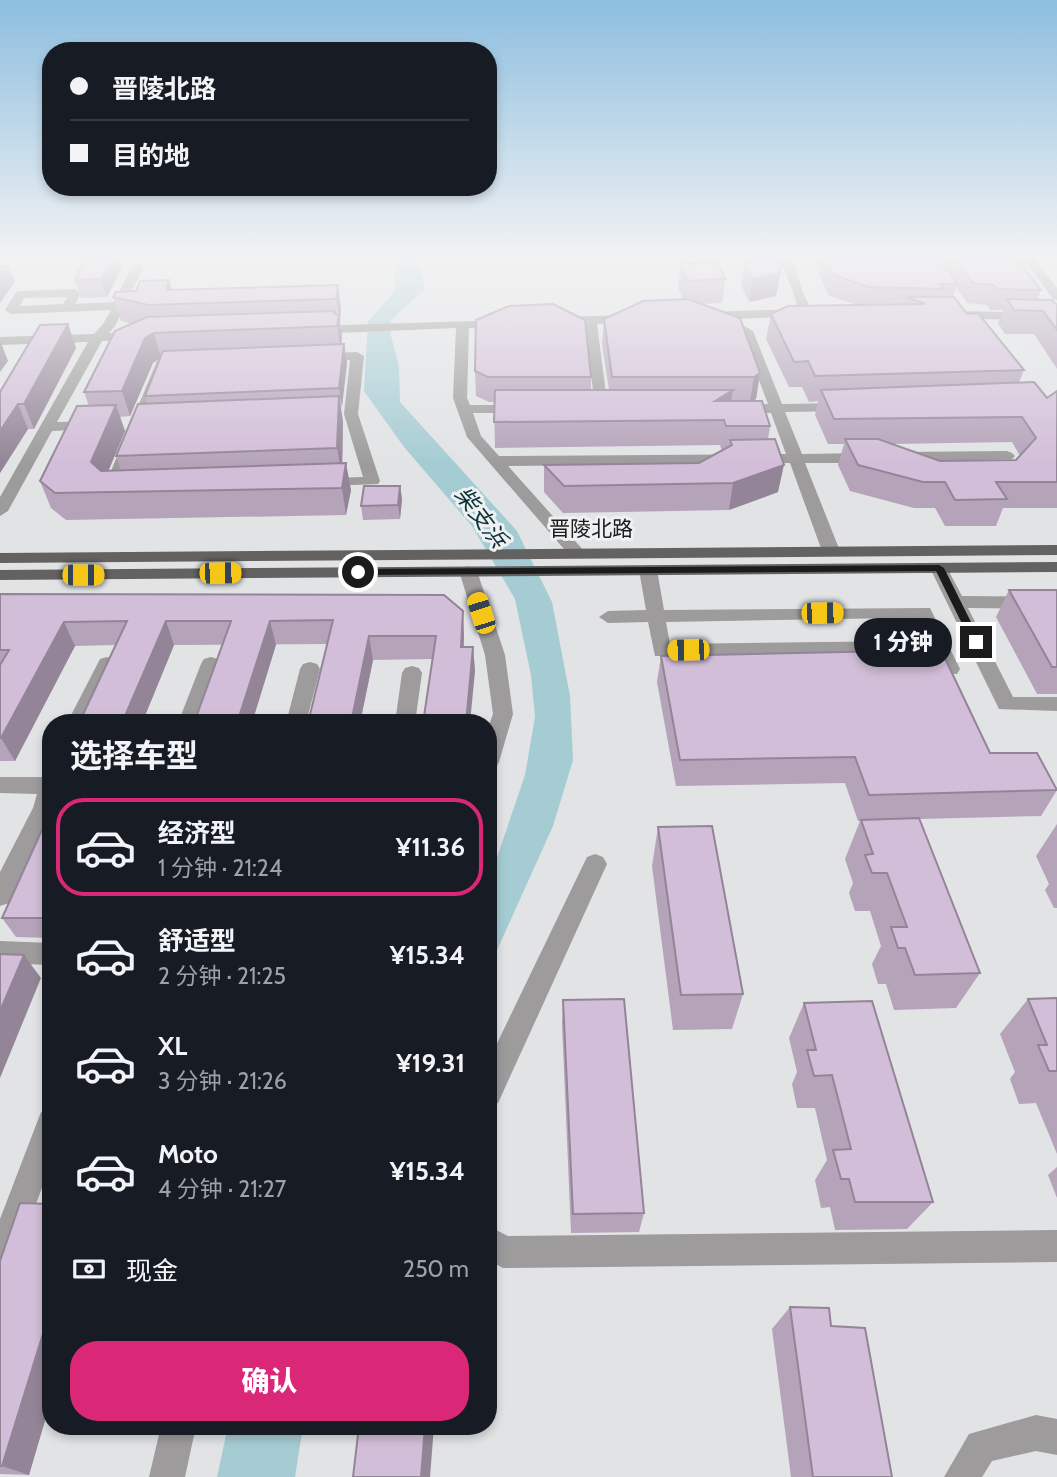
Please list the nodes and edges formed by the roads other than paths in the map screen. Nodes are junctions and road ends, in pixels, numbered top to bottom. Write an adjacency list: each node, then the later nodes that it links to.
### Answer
1 (108, 327): 10 (street)
2 (392, 327): 7 (street)
3 (463, 327): 13 (street)
4 (591, 327): 15 (street)
5 (739, 327): 8 (street)
6 (752, 327): 8 (street)
7 (297, 331)
8 (747, 331): 17 (street)
9 (150, 336): 10 (street)
10 (97, 338): 11 (street); 19 (street)
11 (0, 341)
12 (857, 407): 17 (street)
13 (464, 409): 14 (street); 22 (street)
14 (533, 409)
15 (601, 409)
16 (723, 409): 17 (street)
17 (777, 409): 21 (street)
18 (132, 423): 18 (street); 19 (street)
19 (47, 427): 23 (street)
20 (1007, 456): 21 (street)
21 (796, 458): 22 (street); 25 (street)
22 (496, 461): 26 (street)
23 (1, 507)
24 (1057, 550): 25 (main road, 晋陵北路)
25 (831, 551): 26 (main road, 晋陵北路)
26 (576, 552): 27 (main road, 晋陵北路)
27 (0, 558)
28 (1057, 567): 29 (main road, 晋陵北路)
29 (939, 568): 30 (main road, 晋陵北路); 33 (street)
30 (648, 570): 31 (main road, 晋陵北路); 36 (street)
31 (468, 571): 32 (main road, 晋陵北路); 48 (street)
32 (0, 576)
33 (956, 601): 34 (street); 43 (street)
34 (1057, 603)
35 (905, 612): 36 (street); 36 (street); 41 (street)
36 (656, 616): 37 (street)
37 (608, 617)
38 (107, 664): 44 (street)
39 (211, 664): 45 (street)
40 (310, 669): 46 (street)
41 (950, 669)
42 (412, 673): 47 (street)
43 (1057, 704)
44 (82, 714)
45 (192, 714)
46 (298, 714)
47 (406, 714)
48 (497, 731)
49 (0, 785): 50 (street)
50 (42, 785)
51 (42, 812): 53 (street)
52 (595, 864): 56 (street)
53 (0, 896)
54 (0, 953): 55 (street)
55 (42, 954)
56 (497, 1074)
57 (42, 1147): 60 (street)
58 (1057, 1246): 59 (street)
59 (497, 1248)
60 (0, 1261)
61 (177, 1435): 63 (street)
62 (1057, 1437): 64 (street)
63 (167, 1477)
64 (962, 1477)

